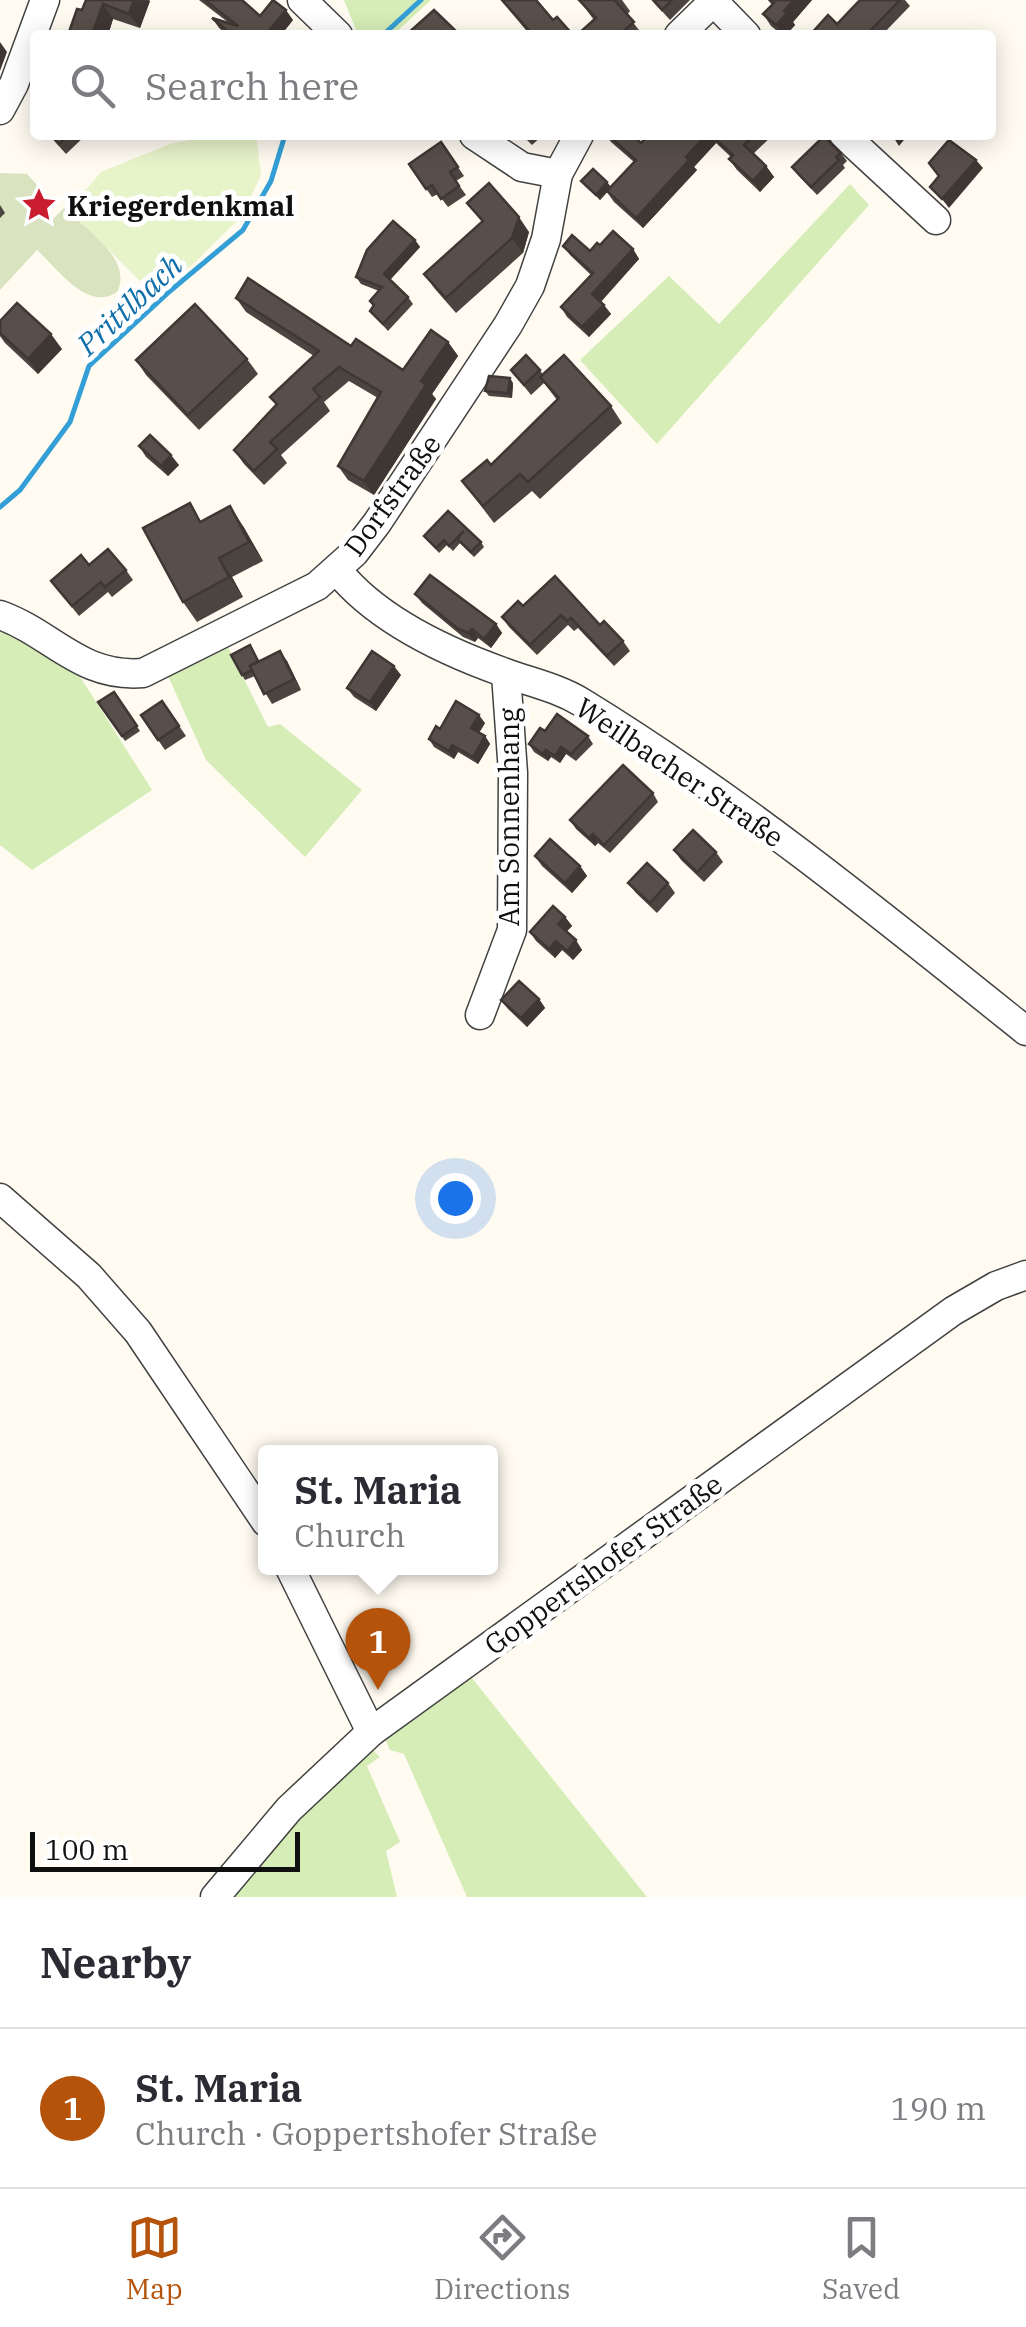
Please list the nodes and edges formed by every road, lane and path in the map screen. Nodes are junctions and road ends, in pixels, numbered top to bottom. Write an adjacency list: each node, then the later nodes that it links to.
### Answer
1 (45, 0): 4 (street)
2 (302, 0): 5 (street)
3 (714, 1): 6 (street); 7 (street)
4 (34, 30)
5 (333, 30)
6 (684, 30)
7 (741, 30)
8 (30, 41): 9 (street)
9 (0, 110)
10 (482, 140): 13 (street)
11 (576, 140): 13 (street, Dorfstraße)
12 (849, 140): 14 (street)
13 (558, 174): 15 (street, Dorfstraße)
14 (936, 220)
15 (336, 570): 16 (street, Dorfstraße); 17 (street, Weilbacher Straße)
16 (0, 615)
17 (506, 674): 18 (street, Am Sonnenhang); 19 (street, Weilbacher Straße)
18 (480, 1015)
19 (1026, 1031)
20 (0, 1198): 22 (street)
21 (1026, 1275): 24 (street, Goppertshofer Straße)
22 (258, 1510)
23 (293, 1575): 24 (street)
24 (370, 1732): 25 (street, Goppertshofer Straße)
25 (215, 1897)

